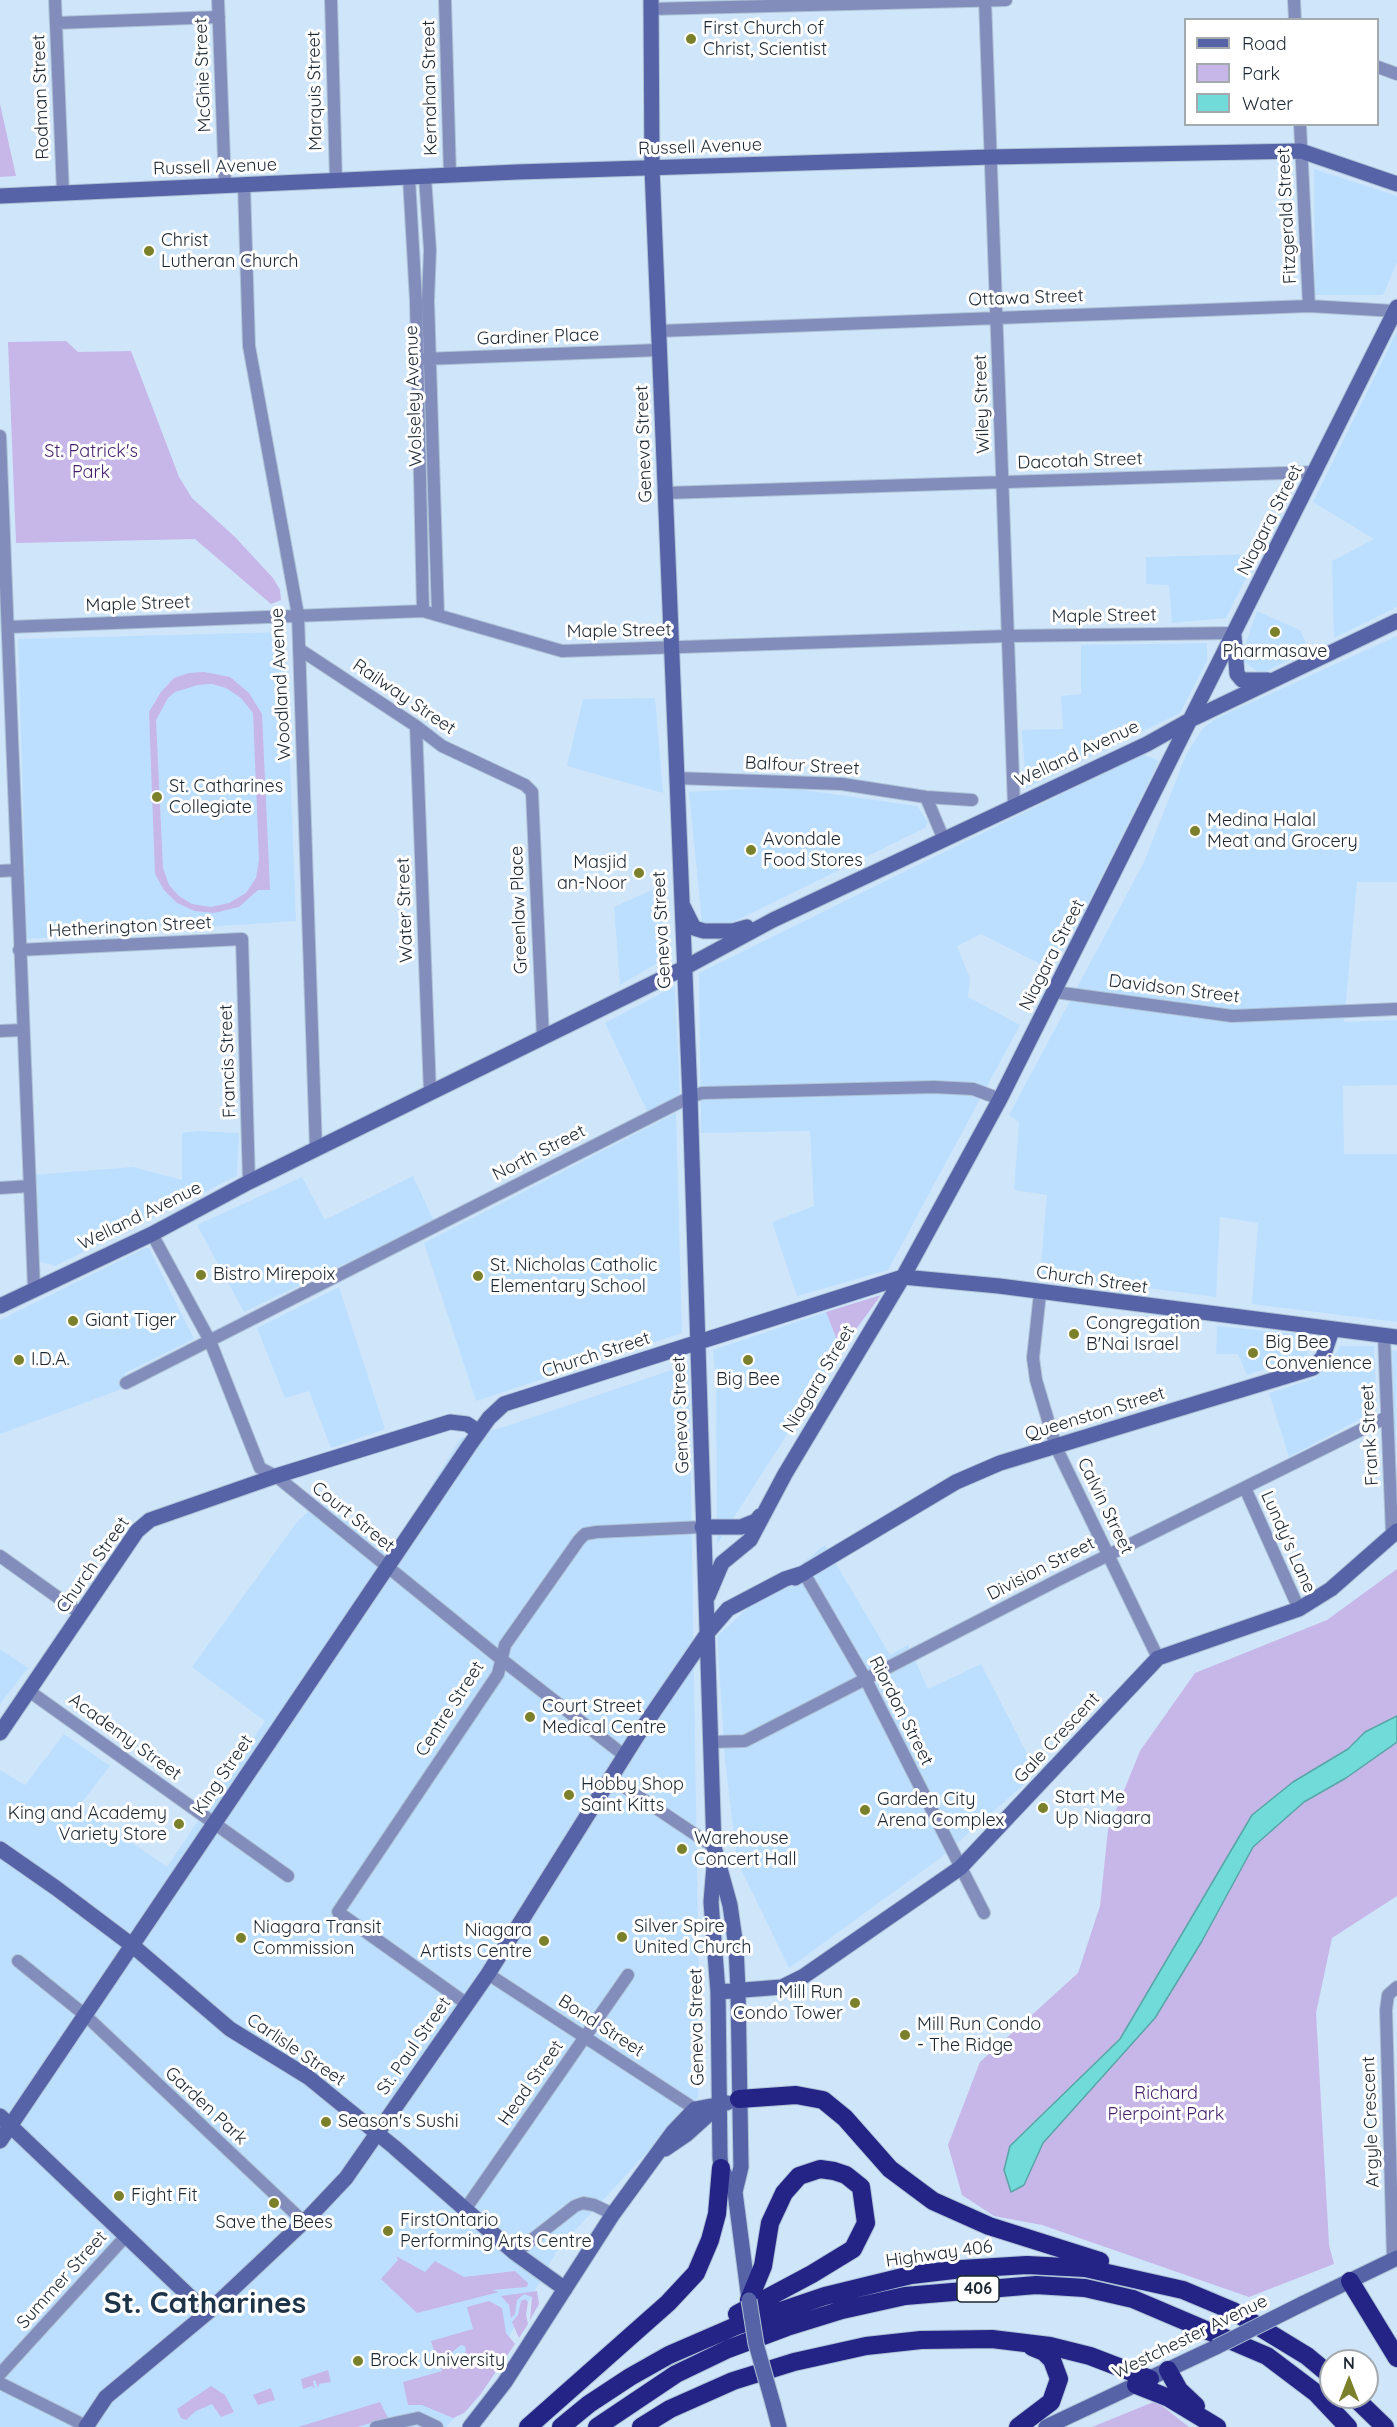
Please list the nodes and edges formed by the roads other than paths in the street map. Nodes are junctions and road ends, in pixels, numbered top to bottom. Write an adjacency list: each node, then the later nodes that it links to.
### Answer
1 (56, 0): 11 (street, Rodman Street)
2 (218, 0): 9 (street, McGhie Street)
3 (331, 0): 21 (street, Marquis Street)
4 (446, 0): 18 (street, Kernahan Street)
5 (985, 0): 6 (street); 8 (street); 16 (street, Wiley Street)
6 (1006, 0)
7 (1294, 0): 10 (street)
8 (651, 4): 17 (main road, Geneva Street)
9 (219, 17): 11 (street); 23 (street, McGhie Street)
10 (1295, 18)
11 (56, 23): 25 (street, Rodman Street)
12 (1379, 68): 13 (street)
13 (1397, 74)
14 (1300, 126): 15 (street, Fitzgerald Street)
15 (1301, 151): 16 (main road, Russell Avenue); 22 (main road, Russell Avenue); 27 (street, Fitzgerald Street)
16 (991, 157): 17 (main road, Russell Avenue); 29 (street, Wiley Street)
17 (652, 168): 18 (main road, Russell Avenue); 30 (main road, Geneva Street)
18 (450, 176): 19 (main road, Russell Avenue)
19 (425, 177): 20 (main road, Russell Avenue); 33 (street, Wolseley Avenue)
20 (409, 178): 21 (main road, Russell Avenue); 32 (street, Wolseley Avenue)
21 (336, 181): 24 (main road, Russell Avenue)
22 (1397, 184)
23 (225, 185): 24 (main road, Russell Avenue); 25 (main road, Russell Avenue)
24 (244, 185): 39 (street, Woodland Avenue)
25 (63, 193): 26 (main road, Russell Avenue)
26 (0, 196)
27 (1309, 306): 28 (street, Ottawa Street); 29 (street, Ottawa Street)
28 (1396, 309): 35 (main road, Niagara Street)
29 (997, 317): 30 (street, Ottawa Street); 36 (street, Wiley Street)
30 (659, 331): 31 (main road, Geneva Street)
31 (659, 350): 33 (street, Gardiner Place); 37 (main road, Geneva Street)
32 (417, 359): 33 (street, Gardiner Place); 38 (street, Wolseley Avenue)
33 (430, 359): 40 (street, Wolseley Avenue)
34 (0, 435): 42 (street)
35 (1316, 472): 36 (street, Dacotah Street); 43 (main road, Niagara Street)
36 (1002, 481): 37 (street, Dacotah Street); 44 (street, Wiley Street)
37 (666, 493): 46 (main road, Geneva Street)
38 (423, 611): 39 (street, Maple Street); 40 (street, Maple Street)
39 (298, 615): 42 (street, Maple Street); 45 (street, Woodland Avenue)
40 (438, 615): 46 (street, Maple Street)
41 (1397, 621): 47 (main road, Welland Avenue)
42 (9, 627): 48 (street)
43 (1234, 633): 44 (street, Maple Street); 47 (main road); 49 (main road, Niagara Street)
44 (1008, 636): 46 (street, Maple Street); 55 (street, Wiley Street)
45 (299, 649): 50 (street, Railway Street); 72 (street, Woodland Avenue)
46 (670, 649): 51 (main road, Geneva Street)
47 (1282, 677): 49 (main road, Welland Avenue)
48 (5, 710): 57 (street)
49 (1190, 720): 55 (main road, Welland Avenue); 64 (main road, Niagara Street)
50 (416, 726): 52 (street, Railway Street); 69 (street, Water Street)
51 (676, 778): 53 (street, Balfour Street); 59 (main road, Geneva Street)
52 (525, 785): 68 (street, Greenlaw Place)
53 (926, 797): 54 (street, Balfour Street); 56 (street)
54 (972, 800)
55 (1014, 806): 56 (main road, Welland Avenue)
56 (944, 840): 60 (main road, Welland Avenue)
57 (16, 870): 58 (street); 62 (street)
58 (0, 871)
59 (680, 900): 60 (main road); 63 (main road, Geneva Street)
60 (773, 920): 63 (main road, Welland Avenue)
61 (242, 939): 62 (street, Hetherington Street); 73 (street, Francis Street)
62 (19, 950): 66 (street)
63 (684, 968): 68 (main road, Welland Avenue); 70 (main road, Geneva Street)
64 (1055, 992): 65 (street, Davidson Street); 71 (main road, Niagara Street)
65 (1397, 1010)
66 (22, 1030): 67 (street); 74 (street)
67 (0, 1031)
68 (543, 1037): 69 (main road, Welland Avenue)
69 (430, 1093): 72 (main road, Welland Avenue)
70 (690, 1097): 71 (street, North Street); 83 (street, North Street); 84 (main road, Geneva Street)
71 (1000, 1099): 77 (main road, Niagara Street)
72 (316, 1150): 73 (main road, Welland Avenue)
73 (249, 1182): 76 (main road, Welland Avenue)
74 (29, 1186): 75 (street); 78 (street)
75 (0, 1188)
76 (152, 1234): 78 (main road, Welland Avenue); 83 (street, Court Street)
77 (903, 1277): 79 (main road, Church Street); 84 (main road, Church Street); 91 (main road, Niagara Street)
78 (34, 1289): 80 (main road, Welland Avenue)
79 (1040, 1293): 81 (main road, Church Street); 88 (street, Calvin Street)
80 (0, 1306)
81 (1332, 1330): 82 (main road); 88 (main road, Queenston Street)
82 (1390, 1337): 86 (street, Frank Street)
83 (210, 1341): 85 (street, North Street); 89 (street, Court Street)
84 (698, 1342): 87 (main road, Church Street); 92 (main road, Geneva Street)
85 (126, 1383)
86 (1387, 1418): 90 (street, Division Street); 93 (street, Frank Street)
87 (479, 1432): 89 (main road, Church Street); 96 (main road, King Street)
88 (1056, 1447): 94 (street, Calvin Street); 97 (main road, Queenston Street)
89 (276, 1476): 96 (street, Court Street); 100 (main road, Church Street)
90 (1245, 1488): 94 (street, Division Street); 99 (street, Lundy's Lane)
91 (762, 1514): 92 (main road); 98 (main road, Niagara Street)
92 (702, 1527): 98 (main road, Geneva Street); 103 (street, Centre Street)
93 (1395, 1532): 99 (main road, Gale Crescent)
94 (1109, 1555): 102 (street, Calvin Street); 104 (street, Division Street)
95 (0, 1556): 100 (street)
96 (387, 1568): 103 (street, Court Street); 110 (main road, King Street)
97 (804, 1573): 101 (main road, Queenston Street); 104 (street, Riordon Street)
98 (707, 1598): 101 (main road, Geneva Street)
99 (1299, 1609): 102 (main road, Gale Crescent)
100 (81, 1614): 105 (main road, Church Street)
101 (709, 1630): 107 (main road, Geneva Street); 108 (main road, St. Paul Street)
102 (1158, 1658): 113 (main road, Gale Crescent)
103 (501, 1659): 108 (street, Court Street); 123 (street, Centre Street)
104 (865, 1678): 107 (street, Division Street); 113 (street, Riordon Street)
105 (28, 1691): 106 (main road, Church Street); 110 (street, Academy Street)
106 (0, 1733)
107 (710, 1742): 112 (main road, Geneva Street)
108 (625, 1756): 109 (main road, St. Paul Street)
109 (611, 1778): 112 (street); 118 (main road, St. Paul Street)
110 (214, 1824): 114 (street, Academy Street); 116 (main road, King Street)
111 (0, 1850): 116 (main road, Carlisle Street)
112 (715, 1852): 121 (main road, Geneva Street); 122 (main road, Geneva Street)
113 (960, 1868): 115 (street, Riordon Street); 121 (main road, Gale Crescent)
114 (288, 1876)
115 (984, 1913)
116 (133, 1946): 124 (main road, King Street); 130 (main road, Carlisle Street)
117 (18, 1961): 124 (street, Garden Park)
118 (488, 1974): 123 (main road, St. Paul Street); 125 (street, Bond Street)
119 (628, 1975): 125 (street, Head Street)
120 (1397, 1987): 141 (street, Argyle Crescent)
121 (738, 1990): 122 (main road, Gale Crescent); 126 (main road, Geneva Street)
122 (718, 1992): 127 (main road, Geneva Street)
123 (467, 2004): 130 (main road, St. Paul Street)
124 (85, 2015): 129 (main road, King Street); 138 (street, Garden Park)
125 (585, 2037): 128 (street, Bond Street); 136 (street, Head Street)
126 (739, 2098): 127 (main road); 135 (main road, Geneva Street); 144 (highway)
127 (718, 2106): 128 (main road); 131 (main road); 134 (main road, Geneva Street)
128 (695, 2109): 133 (main road)
129 (5, 2121): 132 (main road, King Street); 139 (main road)
130 (378, 2133): 136 (main road, Carlisle Street); 138 (main road, St. Paul Street)
131 (687, 2134): 133 (main road); 134 (main road)
132 (0, 2141)
133 (657, 2153): 137 (main road)
134 (721, 2163): 135 (main road, Geneva Street); 161 (highway)
135 (735, 2192): 145 (main road, Geneva Street)
136 (464, 2211): 140 (main road, Carlisle Street)
137 (613, 2214): 140 (street); 143 (main road)
138 (304, 2222): 146 (main road, St. Paul Street)
139 (126, 2236): 146 (main road); 151 (street, Summer Street)
140 (515, 2253): 143 (main road, Carlisle Street)
141 (1395, 2258): 142 (main road, Westchester Avenue)
142 (1350, 2281): 148 (highway); 150 (main road, Westchester Avenue, bridge)
143 (565, 2289): 160 (main road)
144 (1183, 2290): 149 (highway, Highway 406 / 406); 152 (highway, Highway 406 / 406)
145 (749, 2300): 152 (highway); 165 (main road, Geneva Street, bridge)
146 (207, 2313): 157 (main road, St. Paul Street)
147 (1019, 2341): 153 (highway); 164 (highway); 166 (highway)
148 (1397, 2358)
149 (1319, 2366)
150 (1168, 2370): 153 (main road, Westchester Avenue); 156 (highway)
151 (0, 2374)
152 (630, 2377): 162 (highway, Highway 406 / 406)
153 (1143, 2382): 156 (highway); 167 (main road, Westchester Avenue)
154 (0, 2383): 157 (street)
155 (1366, 2409): 169 (highway)
156 (1214, 2425)
157 (86, 2427)
158 (376, 2427): 159 (street)
159 (437, 2427)
160 (470, 2427)
161 (528, 2427)
162 (561, 2427)
163 (597, 2427): 168 (highway, Highway 406 / 406)
164 (640, 2427)
165 (779, 2427)
166 (1018, 2427)
167 (1046, 2427)
168 (1348, 2427)
169 (1385, 2427)

